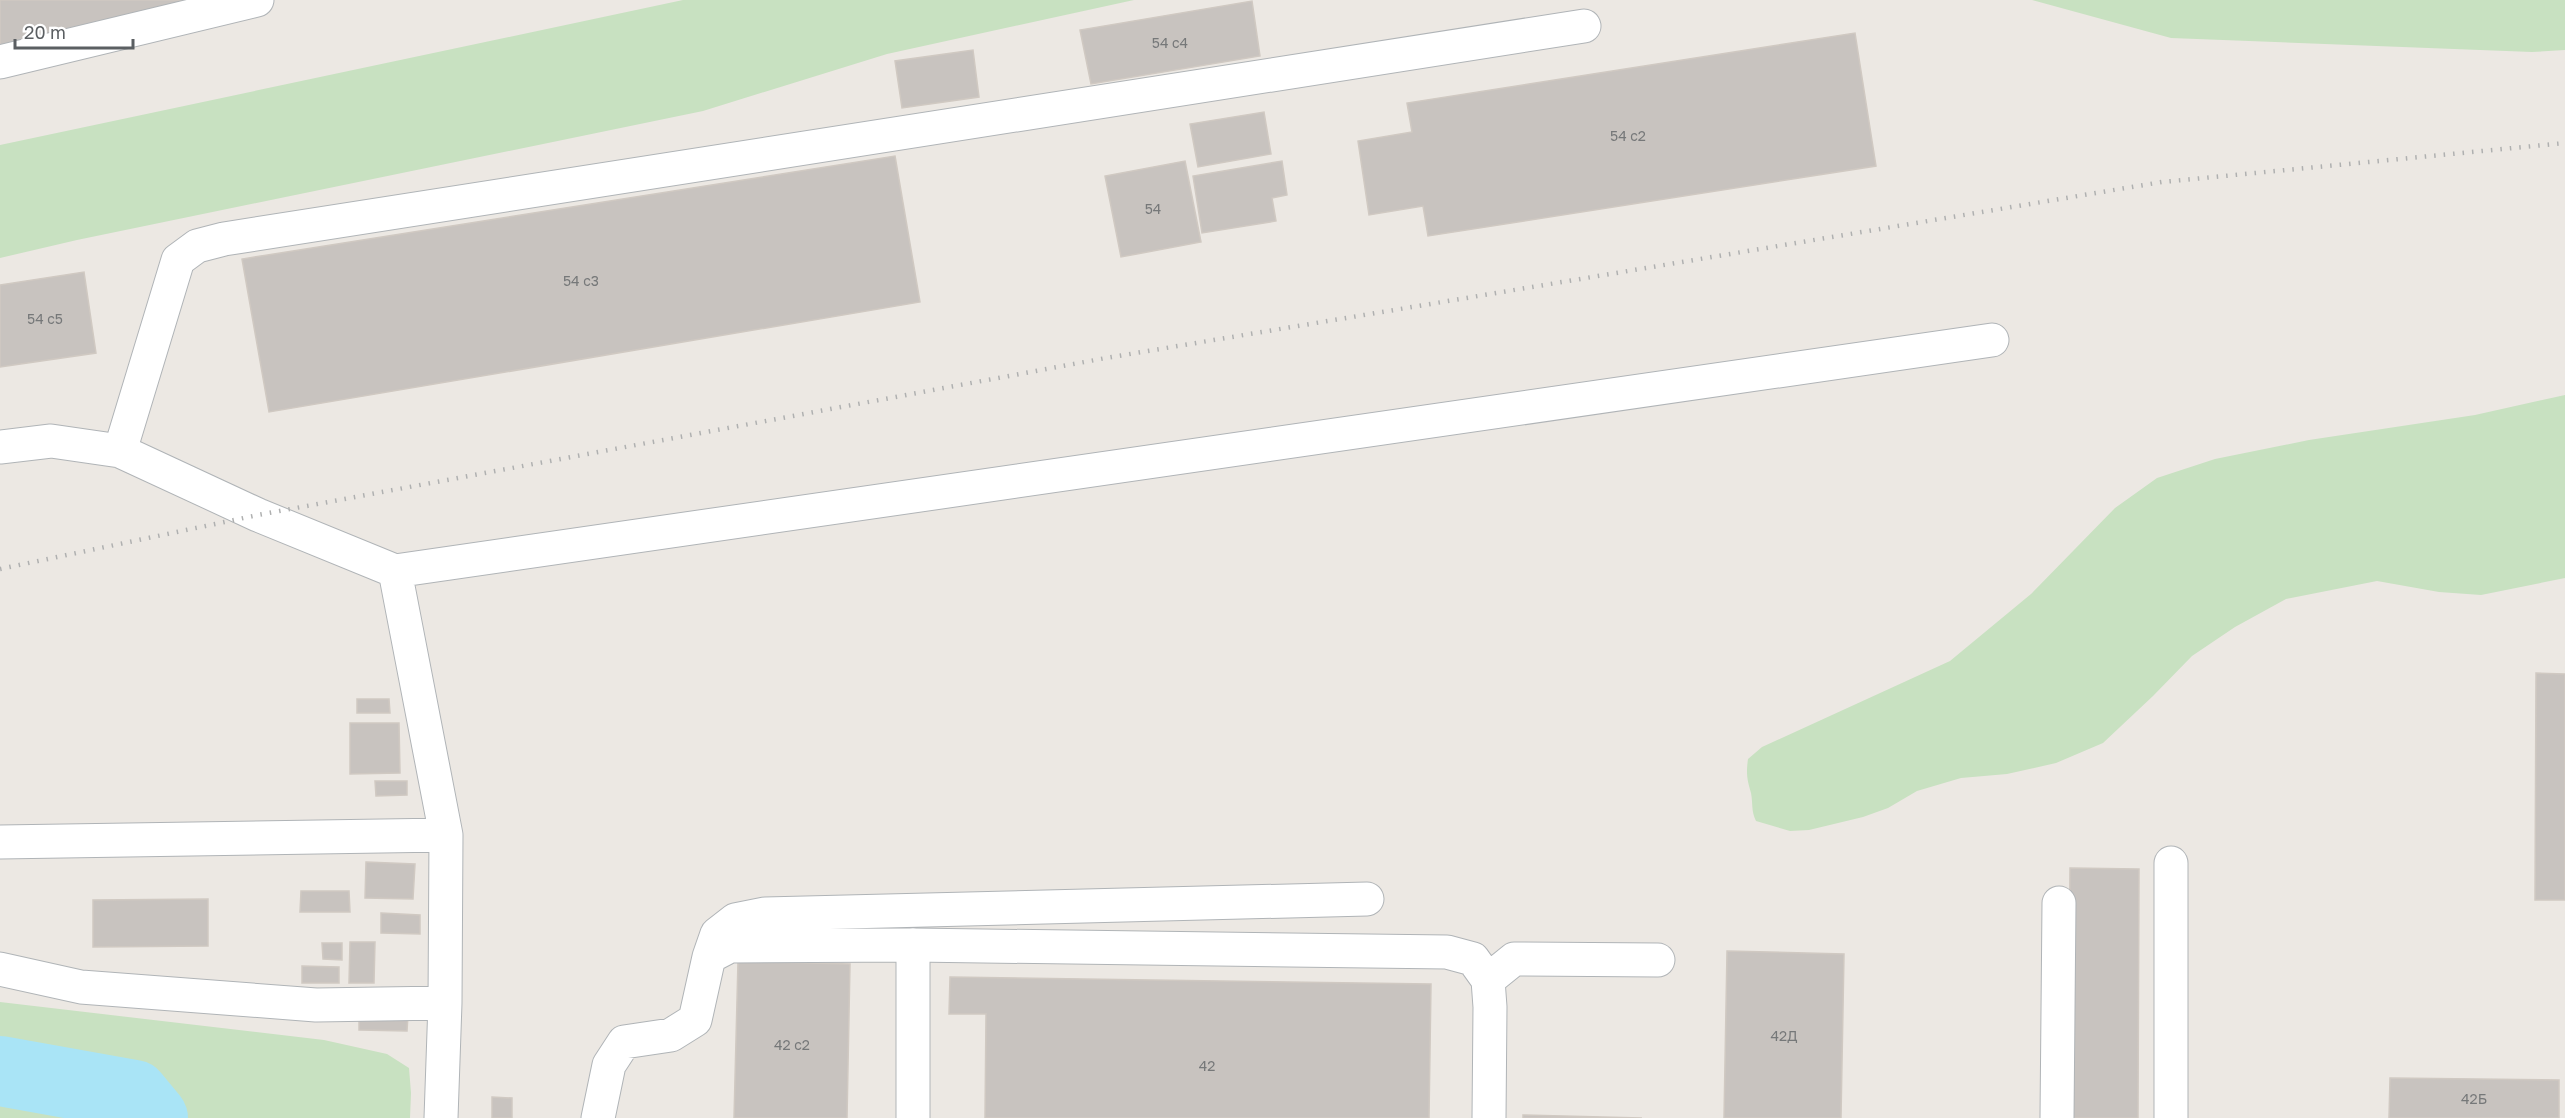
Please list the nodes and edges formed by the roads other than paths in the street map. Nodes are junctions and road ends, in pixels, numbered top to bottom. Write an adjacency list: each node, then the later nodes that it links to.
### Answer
1 (257, 0): 3 (lane)
2 (1584, 26): 6 (lane)
3 (0, 62)
4 (1992, 340): 7 (lane)
5 (0, 447): 6 (lane)
6 (120, 451): 7 (lane)
7 (395, 572): 8 (lane)
8 (446, 835): 9 (lane); 18 (lane)
9 (0, 842)
10 (2171, 863): 24 (lane)
11 (1367, 899): 14 (lane)
12 (2059, 903): 23 (lane)
13 (913, 945): 14 (lane); 17 (lane); 21 (lane)
14 (709, 957): 20 (lane)
15 (1658, 960): 17 (lane)
16 (0, 969): 18 (lane)
17 (1488, 980): 22 (lane)
18 (445, 1003): 19 (lane)
19 (441, 1118)
20 (598, 1118)
21 (913, 1118)
22 (1489, 1118)
23 (2057, 1118)
24 (2171, 1118)

